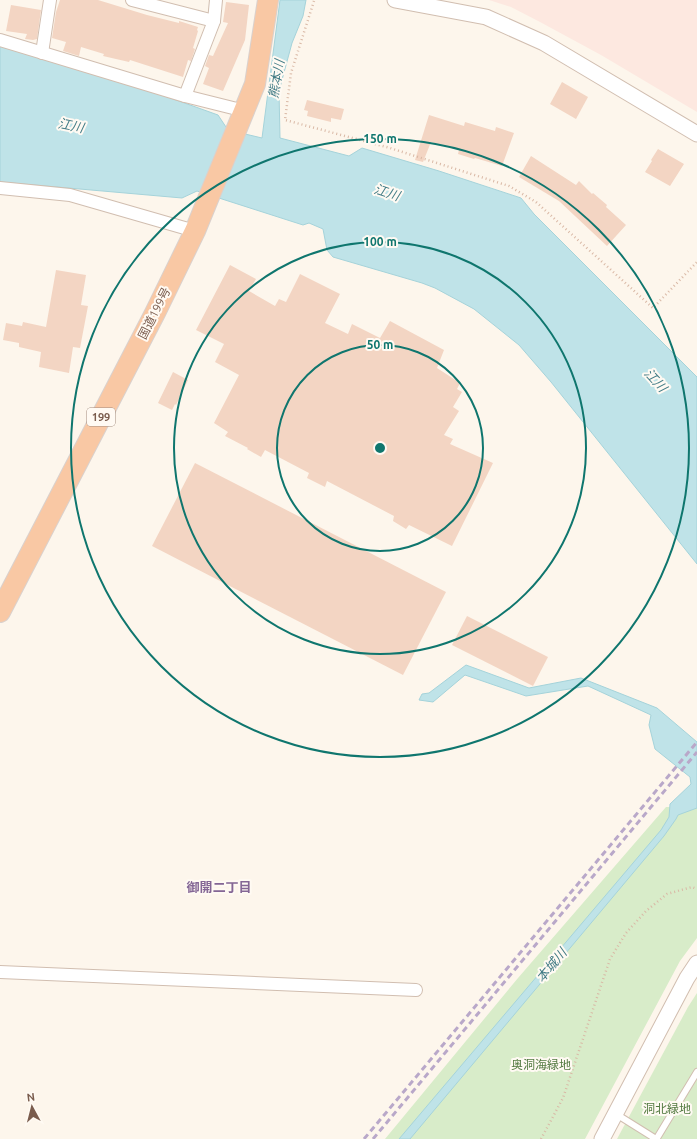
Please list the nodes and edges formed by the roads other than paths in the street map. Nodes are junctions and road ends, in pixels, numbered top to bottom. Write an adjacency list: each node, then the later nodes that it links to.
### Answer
1 (50, 0): 8 (street)
2 (132, 0): 6 (street)
3 (216, 0): 6 (street)
4 (268, 0): 10 (highway, 国道199号 / 199)
5 (395, 0): 11 (street)
6 (214, 21): 9 (street)
7 (0, 40): 8 (street)
8 (42, 53): 9 (street)
9 (185, 96): 10 (street)
10 (243, 115): 13 (highway, 国道199号 / 199)
11 (697, 134)
12 (0, 188): 13 (street)
13 (197, 227): 14 (highway, 国道199号 / 199)
14 (1, 609)
15 (697, 963): 19 (street)
16 (0, 972): 17 (street)
17 (416, 990)
18 (697, 1072): 21 (lane)
19 (616, 1114): 20 (street); 21 (lane)
20 (602, 1139)
21 (656, 1139)

